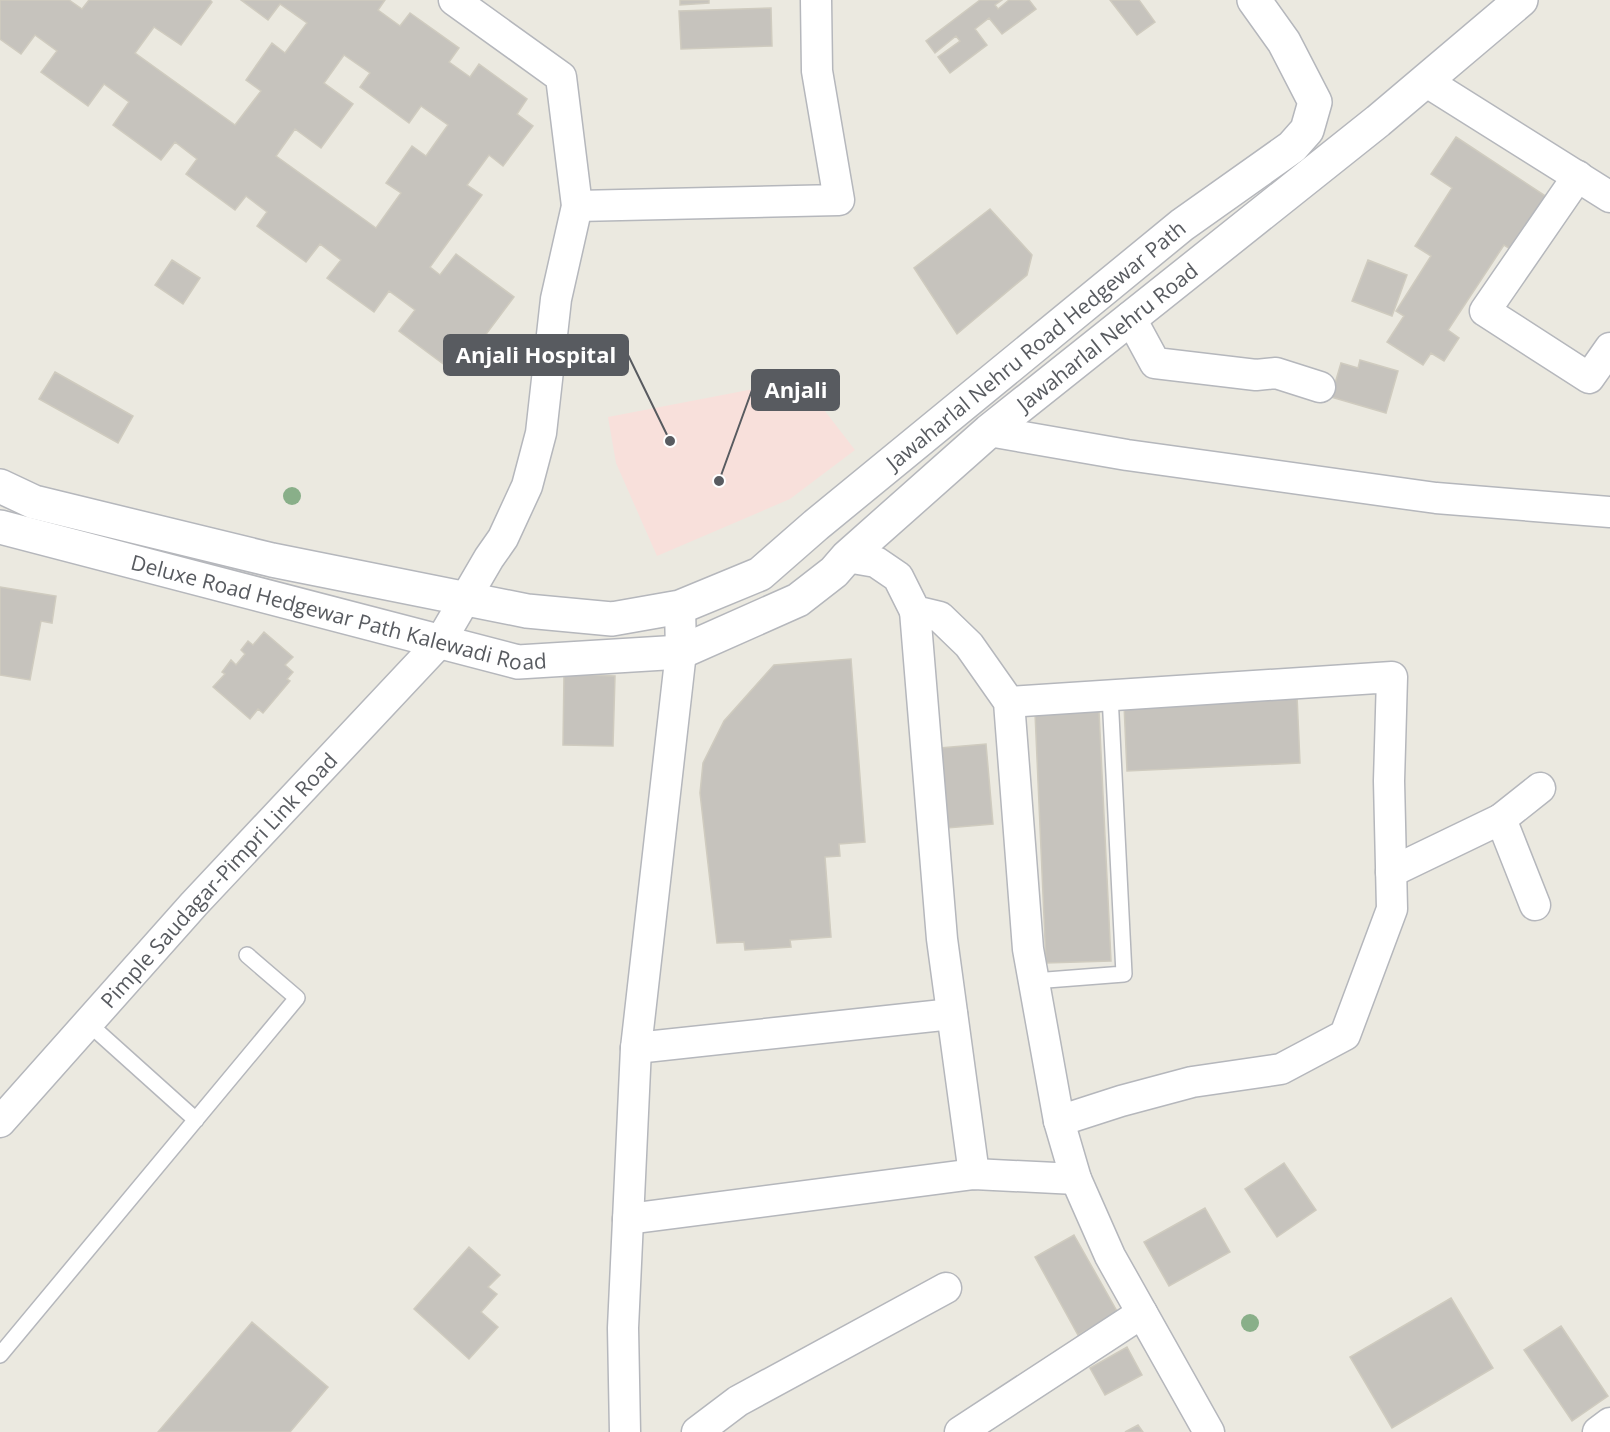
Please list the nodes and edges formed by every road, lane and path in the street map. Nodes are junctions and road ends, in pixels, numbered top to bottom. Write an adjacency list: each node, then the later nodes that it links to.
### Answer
1 (454, 0): 8 (street)
2 (816, 0): 8 (street)
3 (1254, 0): 18 (street, Jawaharlal Nehru Road Hedgewar Path)
4 (1521, 0): 5 (street, Jawaharlal Nehru Road)
5 (1426, 82): 6 (street); 9 (street, Jawaharlal Nehru Road)
6 (1578, 176): 7 (street); 10 (street)
7 (1610, 197)
8 (578, 206): 17 (street, Pimple Saudagar-Pimpri Link Road)
9 (1130, 317): 11 (street); 12 (street, Jawaharlal Nehru Road)
10 (1610, 348)
11 (1320, 387)
12 (989, 431): 14 (street); 16 (street, Jawaharlal Nehru Road)
13 (0, 486): 17 (street, Deluxe Road Hedgewar Path Kalewadi Road)
14 (1610, 512)
15 (0, 526): 20 (street, Deluxe Road Hedgewar Path Kalewadi Road)
16 (847, 556): 19 (street); 21 (street, Jawaharlal Nehru Road)
17 (465, 599): 18 (street, Deluxe Road Hedgewar Path Kalewadi Road); 20 (street, Pimple Saudagar-Pimpri Link Road)
18 (680, 607): 21 (street)
19 (915, 611): 23 (street); 30 (street)
20 (440, 642): 21 (street, Deluxe Road Hedgewar Path Kalewadi Road); 31 (street, Pimple Saudagar-Pimpri Link Road)
21 (681, 652): 32 (street)
22 (1110, 695): 23 (street); 26 (street); 29 (lane)
23 (1009, 702): 29 (street)
24 (1540, 788): 25 (street)
25 (1501, 819): 26 (street); 27 (street)
26 (1391, 872): 34 (street)
27 (1535, 905)
28 (247, 955): 33 (lane)
29 (1034, 981): 34 (street)
30 (952, 1014): 32 (street); 36 (street)
31 (88, 1023): 33 (lane); 35 (street, Pimple Saudagar-Pimpri Link Road)
32 (636, 1048): 38 (street)
33 (196, 1120): 41 (lane)
34 (1059, 1121): 37 (street)
35 (0, 1122)
36 (974, 1174): 37 (street); 38 (street)
37 (1076, 1179): 40 (street)
38 (628, 1219): 43 (street)
39 (946, 1288): 44 (street)
40 (1142, 1313): 45 (street); 46 (street)
41 (0, 1355)
42 (1610, 1424): 47 (street)
43 (625, 1432)
44 (697, 1432)
45 (960, 1432)
46 (1209, 1432)
47 (1598, 1432)

